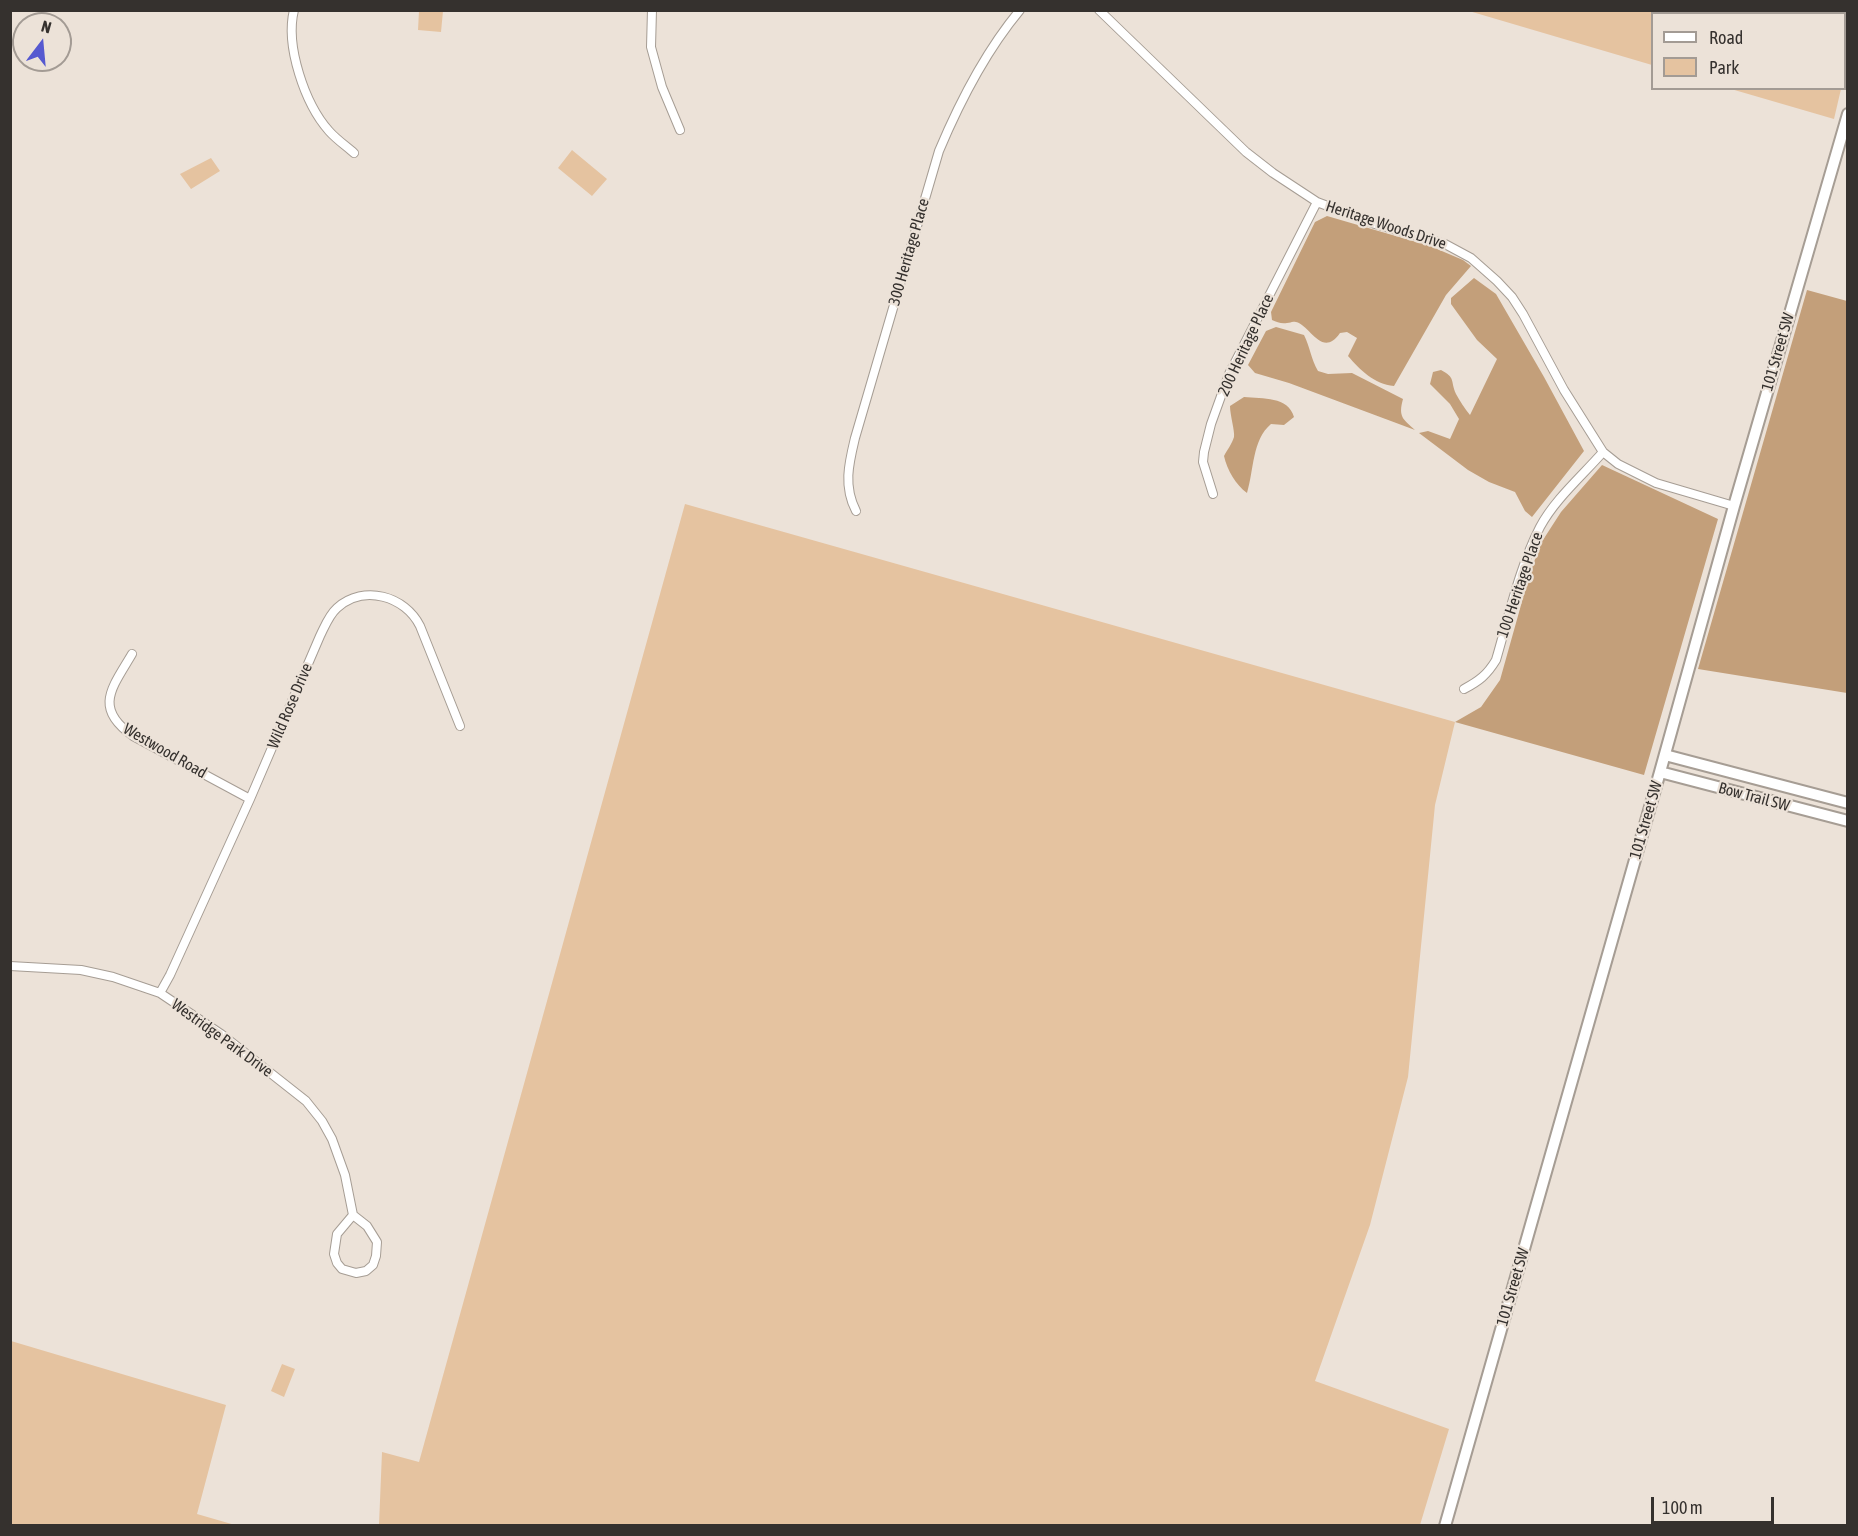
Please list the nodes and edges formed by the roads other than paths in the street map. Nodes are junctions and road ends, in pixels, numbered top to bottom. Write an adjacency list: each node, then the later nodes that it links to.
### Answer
1 (294, 10): 7 (street)
2 (652, 10): 6 (street)
3 (1020, 10): 12 (street, 300 Heritage Place)
4 (1099, 10): 8 (street, Heritage Woods Drive)
5 (1848, 114): 11 (street, 101 Street SW)
6 (680, 130)
7 (354, 153)
8 (1317, 202): 9 (street, Heritage Woods Drive); 10 (street, 200 Heritage Place)
9 (1602, 452): 11 (street, Heritage Woods Drive); 14 (street, 100 Heritage Place)
10 (1214, 494)
11 (1734, 506): 16 (street, 101 Street SW)
12 (856, 511)
13 (132, 654): 18 (street, Westwood Road)
14 (1464, 689)
15 (460, 726): 18 (street, Wild Rose Drive)
16 (1665, 755): 17 (street, 101 Street SW); 19 (street, Bow Trail SW)
17 (1660, 772): 20 (street, Bow Trail SW); 24 (street, 101 Street SW)
18 (250, 799): 22 (street, Wild Rose Drive)
19 (1848, 804)
20 (1848, 821)
21 (10, 966): 22 (street, Westridge Park Drive)
22 (160, 993): 23 (street, Westridge Park Drive)
23 (353, 1215): 23 (street)
24 (1445, 1526)

